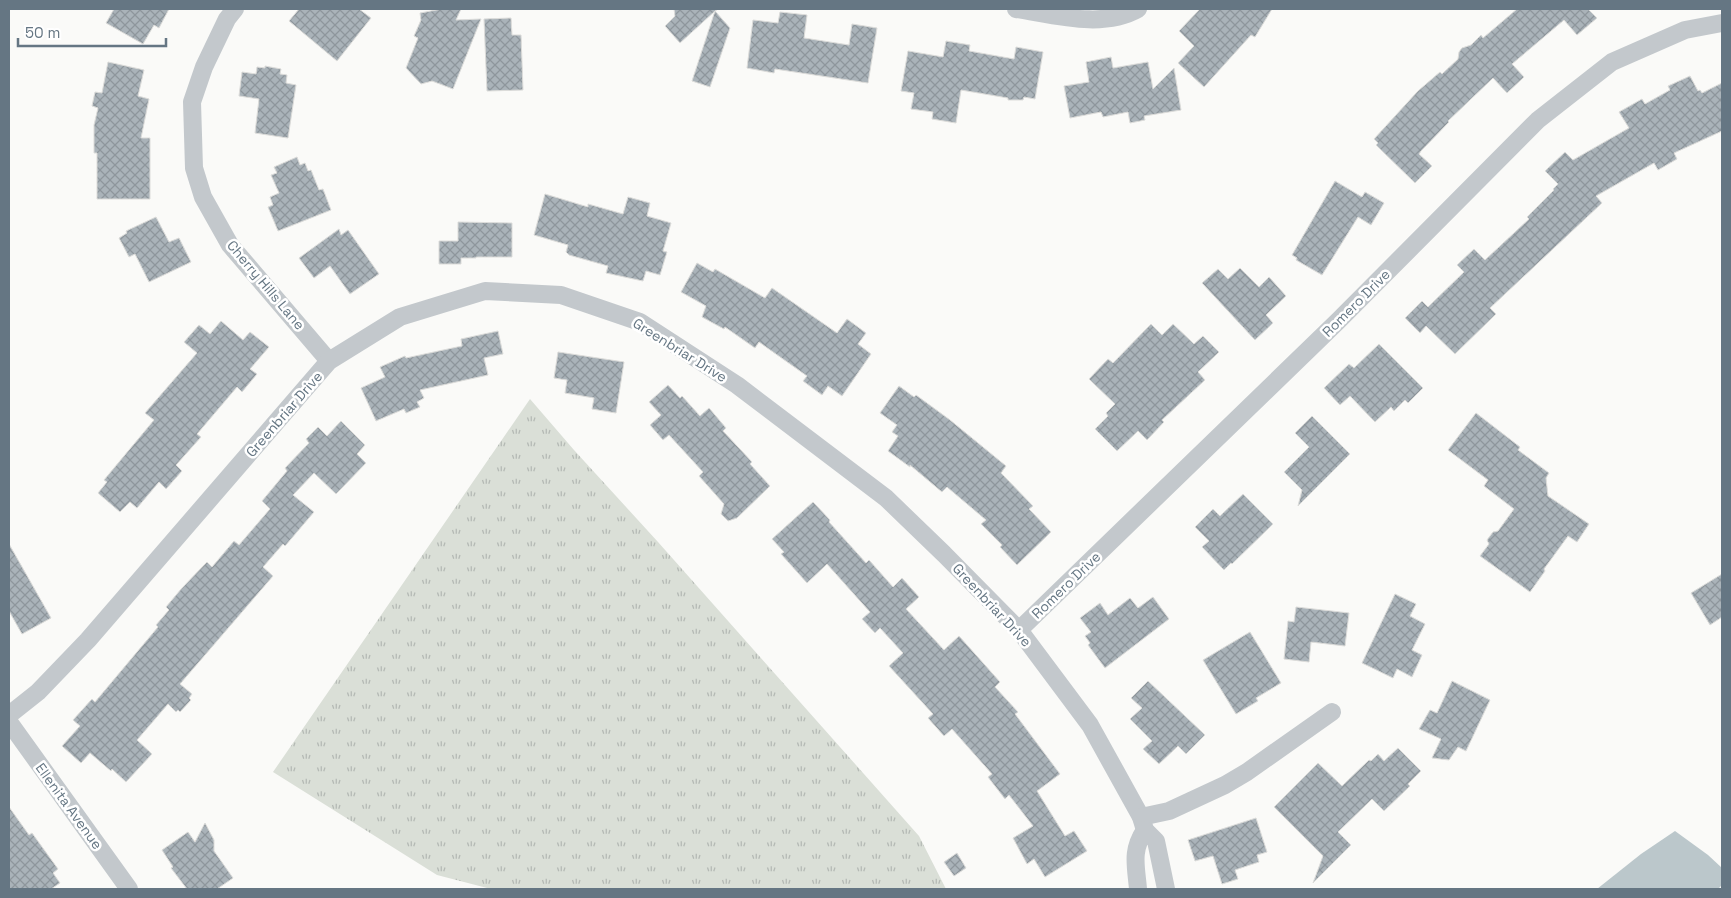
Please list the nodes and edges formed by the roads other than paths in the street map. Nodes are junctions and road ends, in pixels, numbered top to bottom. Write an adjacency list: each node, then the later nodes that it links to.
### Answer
1 (235, 9): 5 (street, Cherry Hills Lane)
2 (1016, 9): 3 (street)
3 (1138, 9)
4 (1722, 23): 6 (street, Romero Drive)
5 (329, 361): 6 (street, Greenbriar Drive); 8 (street, Greenbriar Drive)
6 (1019, 630): 10 (street, Greenbriar Drive)
7 (1332, 712): 10 (street)
8 (9, 715)
9 (9, 722): 11 (street, Ellenita Avenue)
10 (1143, 823): 12 (street); 13 (street, Greenbriar Drive)
11 (129, 889)
12 (1138, 889)
13 (1166, 889)

